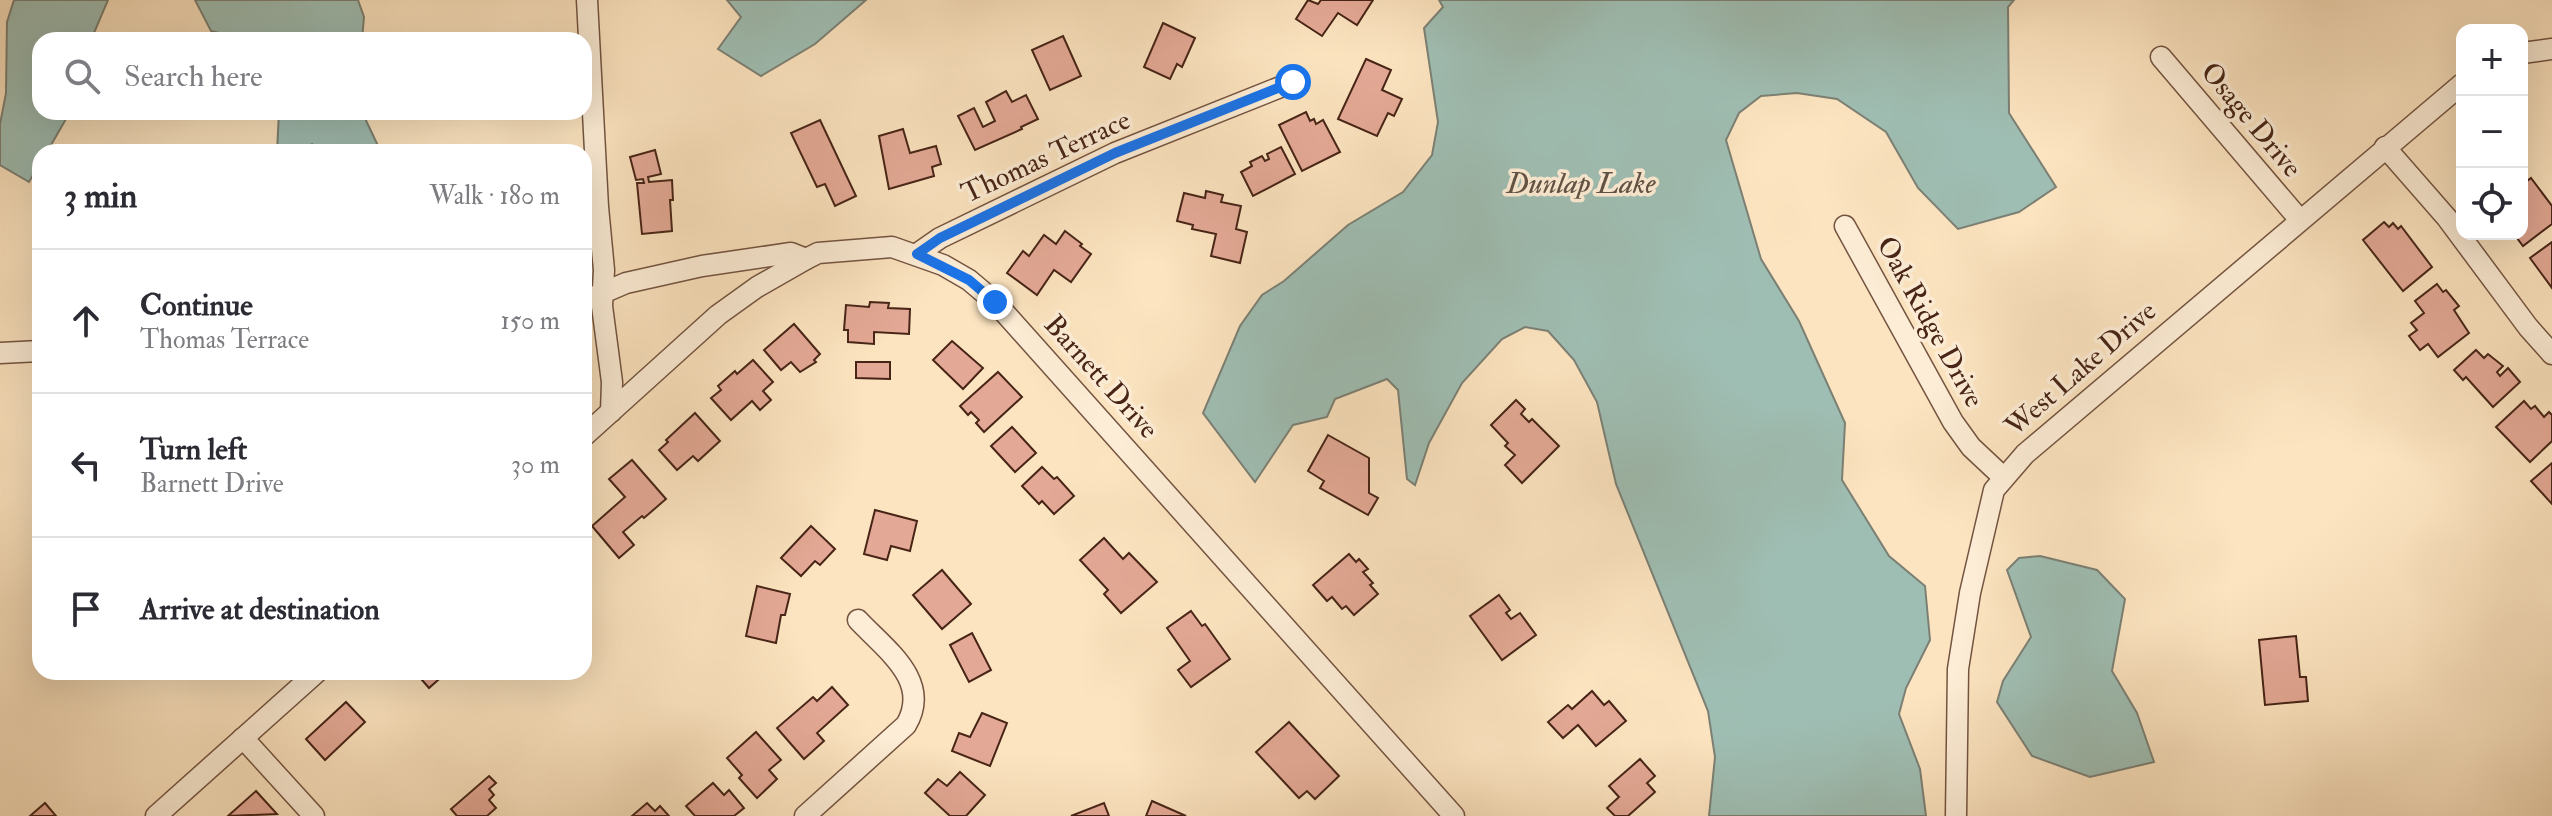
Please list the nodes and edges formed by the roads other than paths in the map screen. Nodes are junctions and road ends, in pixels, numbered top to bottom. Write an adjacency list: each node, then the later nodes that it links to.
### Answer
1 (587, 0): 2 (street)
2 (589, 32)
3 (2552, 49): 4 (street)
4 (2528, 52)
5 (2161, 57): 10 (street, Osage Drive)
6 (1293, 82): 12 (street, Thomas Terrace)
7 (2456, 89): 9 (street, West Lake Drive)
8 (592, 94): 14 (street)
9 (2385, 147): 10 (street, West Lake Drive); 18 (street)
10 (2299, 219): 21 (street, West Lake Drive)
11 (1845, 226): 21 (street, Oak Ridge Drive)
12 (917, 254): 13 (street, Barnett Drive); 28 (street, Barnett Drive)
13 (806, 259): 14 (street, Barnett Drive); 19 (street)
14 (603, 293): 15 (street, Barnett Drive); 19 (street)
15 (592, 298)
16 (32, 351): 17 (street)
17 (0, 353)
18 (2552, 354)
19 (611, 412): 20 (street)
20 (592, 429)
21 (2003, 477): 29 (street, West Lake Drive)
22 (858, 620): 25 (street)
23 (308, 680): 24 (street)
24 (243, 738): 26 (street); 27 (street)
25 (809, 815)
26 (156, 816)
27 (314, 816)
28 (1454, 816)
29 (1956, 816)

